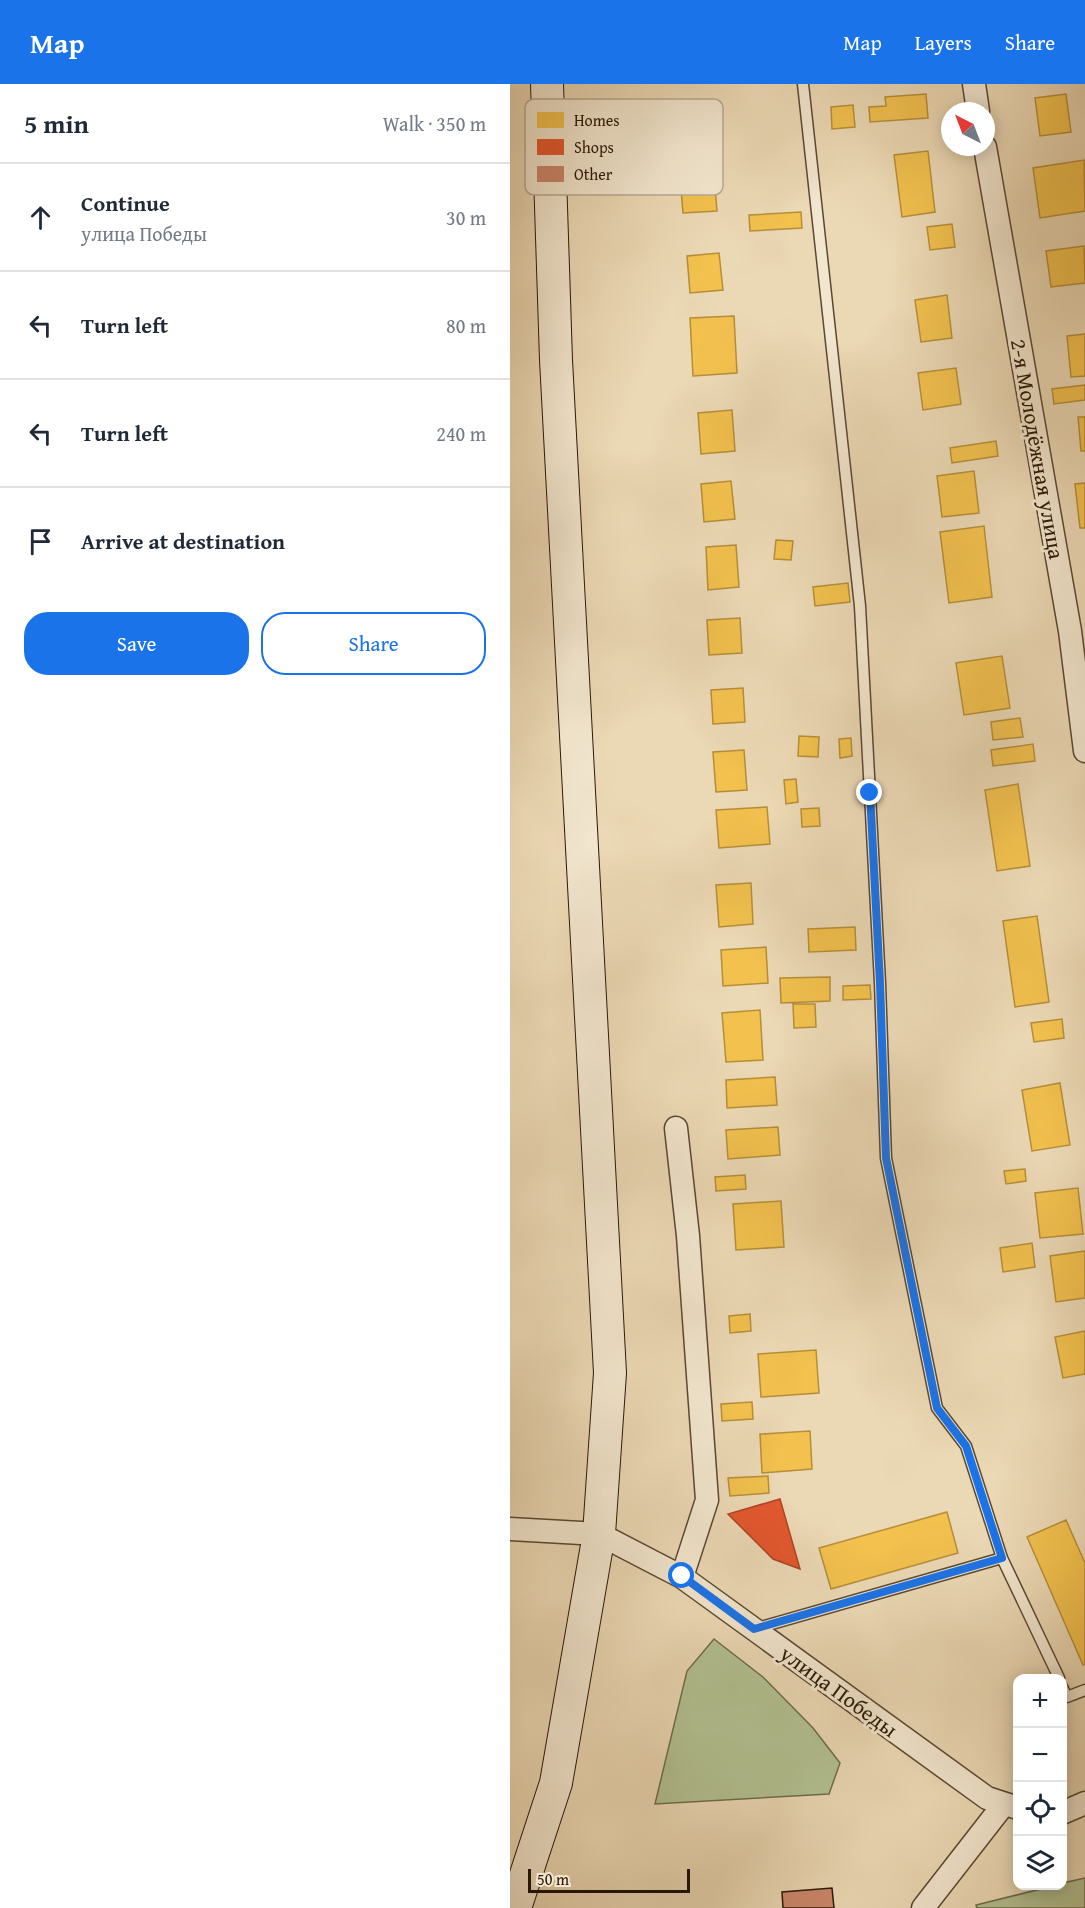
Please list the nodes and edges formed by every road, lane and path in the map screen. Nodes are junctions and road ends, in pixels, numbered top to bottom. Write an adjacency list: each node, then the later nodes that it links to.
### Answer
1 (547, 84): 4 (main road)
2 (803, 84): 12 (lane)
3 (974, 84): 5 (street)
4 (547, 99)
5 (977, 102)
6 (987, 156): 8 (street, 2-я Молодёжная улица)
7 (551, 195): 11 (main road)
8 (1085, 751)
9 (676, 1128): 13 (street)
10 (510, 1529): 11 (street)
11 (599, 1534): 13 (street, улица Победы); 21 (main road)
12 (1002, 1558): 14 (lane); 15 (lane)
13 (682, 1576): 14 (street, улица Победы)
14 (754, 1629): 19 (street, улица Победы)
15 (1057, 1674)
16 (1085, 1690): 17 (lane)
17 (1067, 1697)
18 (1085, 1803): 20 (street)
19 (1011, 1806): 22 (street)
20 (1067, 1811)
21 (515, 1908)
22 (923, 1908)

